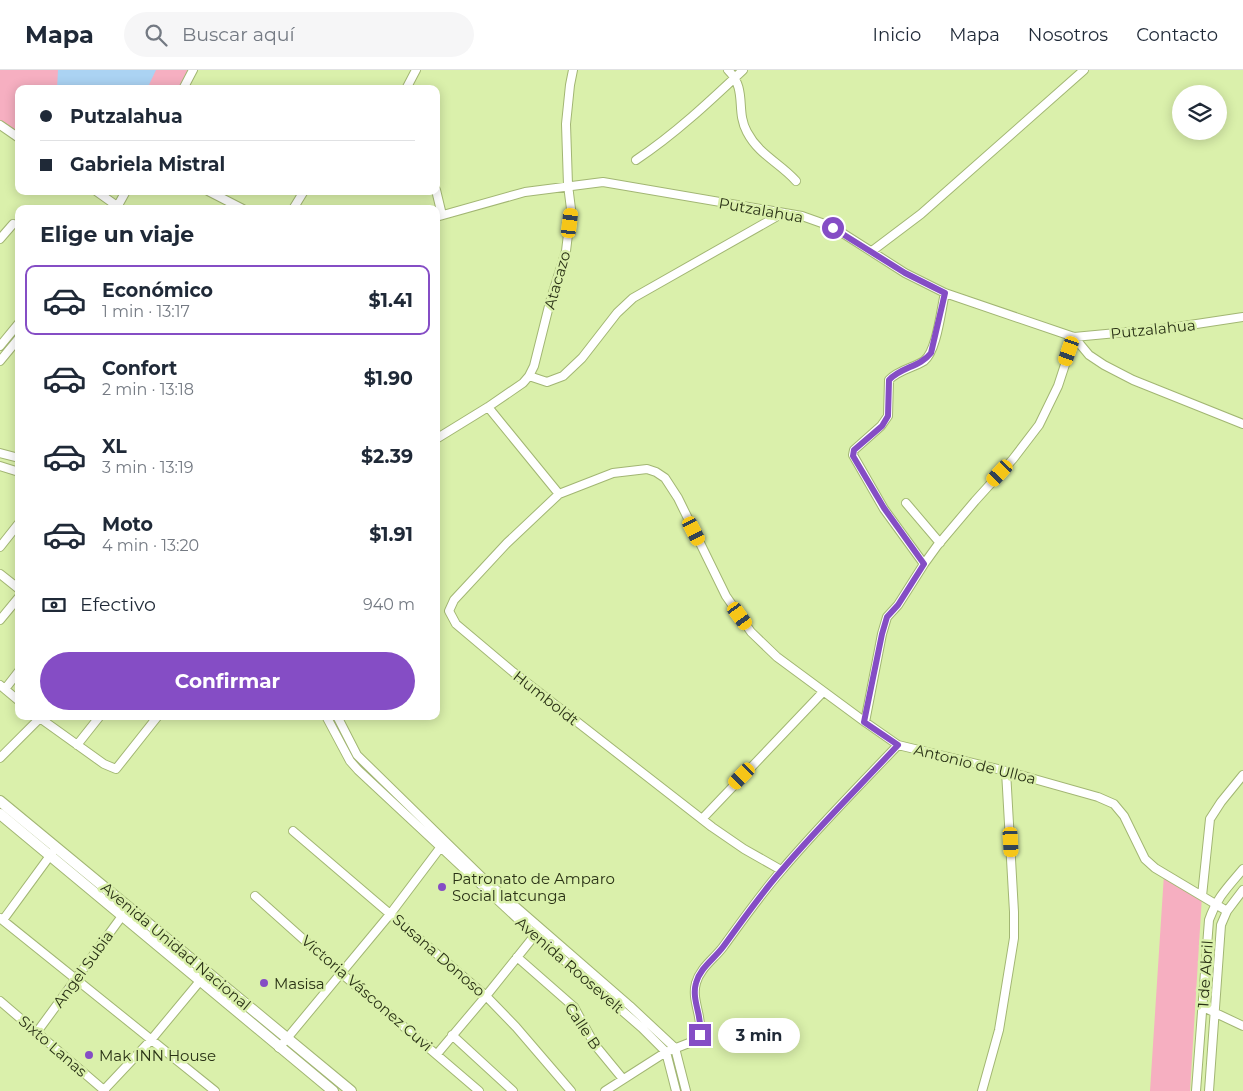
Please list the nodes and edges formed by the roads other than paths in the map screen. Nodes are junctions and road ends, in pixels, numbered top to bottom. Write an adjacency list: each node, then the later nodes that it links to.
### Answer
1 (193, 70): 8 (street)
2 (416, 70): 9 (street)
3 (573, 70): 14 (street, Atacazo)
4 (728, 70): 7 (street)
5 (743, 70): 7 (street)
6 (1084, 70): 23 (street)
7 (735, 77): 12 (street); 13 (street)
8 (185, 85)
9 (408, 85)
10 (0, 124): 11 (street)
11 (15, 135)
12 (636, 160)
13 (796, 181)
14 (568, 185): 19 (street, Putzalahua); 20 (street, Putzalahua); 31 (street, Atacazo)
15 (101, 195): 17 (street)
16 (217, 195): 18 (street)
17 (114, 205)
18 (235, 205)
19 (781, 214): 23 (street, Putzalahua); 31 (street)
20 (440, 216)
21 (13, 224): 22 (street)
22 (0, 239)
23 (872, 251): 24 (street, Putzalahua)
24 (945, 293): 27 (street, Putzalahua); 44 (street)
25 (1243, 317): 27 (street, Putzalahua)
26 (15, 327): 29 (street)
27 (1074, 337): 33 (street); 42 (street)
28 (15, 343): 30 (street)
29 (0, 346)
30 (0, 361)
31 (529, 376): 32 (street)
32 (488, 407): 34 (street); 39 (street)
33 (1243, 424)
34 (440, 437)
35 (0, 453): 36 (street)
36 (15, 457)
37 (0, 466): 38 (street)
38 (15, 471)
39 (558, 494): 51 (street, Antonio de Ulloa); 67 (street, Humboldt)
40 (906, 503): 42 (street)
41 (15, 528): 43 (street)
42 (940, 543): 44 (street)
43 (0, 547)
44 (924, 564): 59 (street)
45 (0, 574): 46 (street)
46 (15, 585)
47 (15, 602): 48 (street)
48 (0, 620)
49 (15, 675): 50 (street)
50 (2, 687): 52 (street)
51 (823, 692): 59 (street, Antonio de Ulloa); 67 (street)
52 (15, 697)
53 (37, 720): 62 (street)
54 (44, 720): 60 (street)
55 (97, 720): 60 (street)
56 (155, 720): 60 (street)
57 (328, 720): 70 (street, Avenida Roosevelt)
58 (339, 720): 98 (street, Avenida Roosevelt)
59 (864, 722): 61 (street, Antonio de Ulloa)
60 (77, 745)
61 (898, 745): 63 (street, Antonio de Ulloa); 73 (street)
62 (0, 758)
63 (1006, 771): 77 (street, Antonio de Ulloa); 112 (street)
64 (1243, 774): 77 (street)
65 (0, 801): 69 (main road, Avenida Unidad Nacional)
66 (0, 814): 71 (main road, Avenida Unidad Nacional)
67 (702, 819): 73 (street, Humboldt)
68 (293, 832): 81 (street, Susana Donoso)
69 (56, 848): 71 (street); 74 (main road, Avenida Unidad Nacional)
70 (440, 848): 81 (street); 83 (street, Avenida Roosevelt)
71 (49, 856): 74 (main road, Avenida Unidad Nacional); 82 (street)
72 (1243, 869): 78 (street, 1 de Abril)
73 (782, 870): 98 (street)
74 (79, 873): 79 (main road, Avenida Unidad Nacional)
75 (1243, 890): 80 (street, 1 de Abril)
76 (255, 896): 85 (street, Victoria Vásconez Cuvi)
77 (1202, 896): 78 (street, Antonio de Ulloa)
78 (1214, 904): 80 (street, Antonio de Ulloa); 90 (street, 1 de Abril)
79 (126, 911): 86 (street, Angel Subia); 87 (main road, Avenida Unidad Nacional); 95 (main road, Avenida Unidad Nacional)
80 (1226, 911): 91 (street, 1 de Abril)
81 (391, 913): 85 (street); 88 (street, Susana Donoso)
82 (2, 919): 86 (street)
83 (535, 935): 84 (street); 99 (street, Avenida Roosevelt)
84 (518, 956): 88 (street); 101 (street, Calle B)
85 (341, 973): 95 (street); 100 (street, Victoria Vásconez Cuvi)
86 (77, 978): 93 (street, Angel Subia); 96 (street)
87 (200, 981): 96 (street); 97 (main road, Avenida Unidad Nacional)
88 (486, 996): 94 (street); 108 (street, Susana Donoso)
89 (0, 1001): 93 (street, Sixto Lanas)
90 (1202, 1007): 91 (street); 113 (street, 1 de Abril)
91 (1215, 1012): 92 (street); 114 (street, 1 de Abril)
92 (1243, 1026)
93 (37, 1032): 102 (street, Sixto Lanas)
94 (452, 1035): 100 (street); 107 (street)
95 (287, 1038): 97 (street); 105 (main road, Avenida Unidad Nacional)
96 (151, 1040): 102 (street); 103 (street)
97 (279, 1048): 104 (main road, Avenida Unidad Nacional)
98 (675, 1048): 99 (street); 111 (street)
99 (666, 1052): 101 (street); 110 (street)
100 (437, 1054): 106 (street, Victoria Vásconez Cuvi)
101 (622, 1079): 109 (street)
102 (104, 1091)
103 (215, 1091)
104 (333, 1091)
105 (351, 1091)
106 (479, 1091)
107 (513, 1091)
108 (571, 1091)
109 (605, 1091)
110 (676, 1091)
111 (686, 1091)
112 (982, 1091)
113 (1196, 1091)
114 (1209, 1091)

